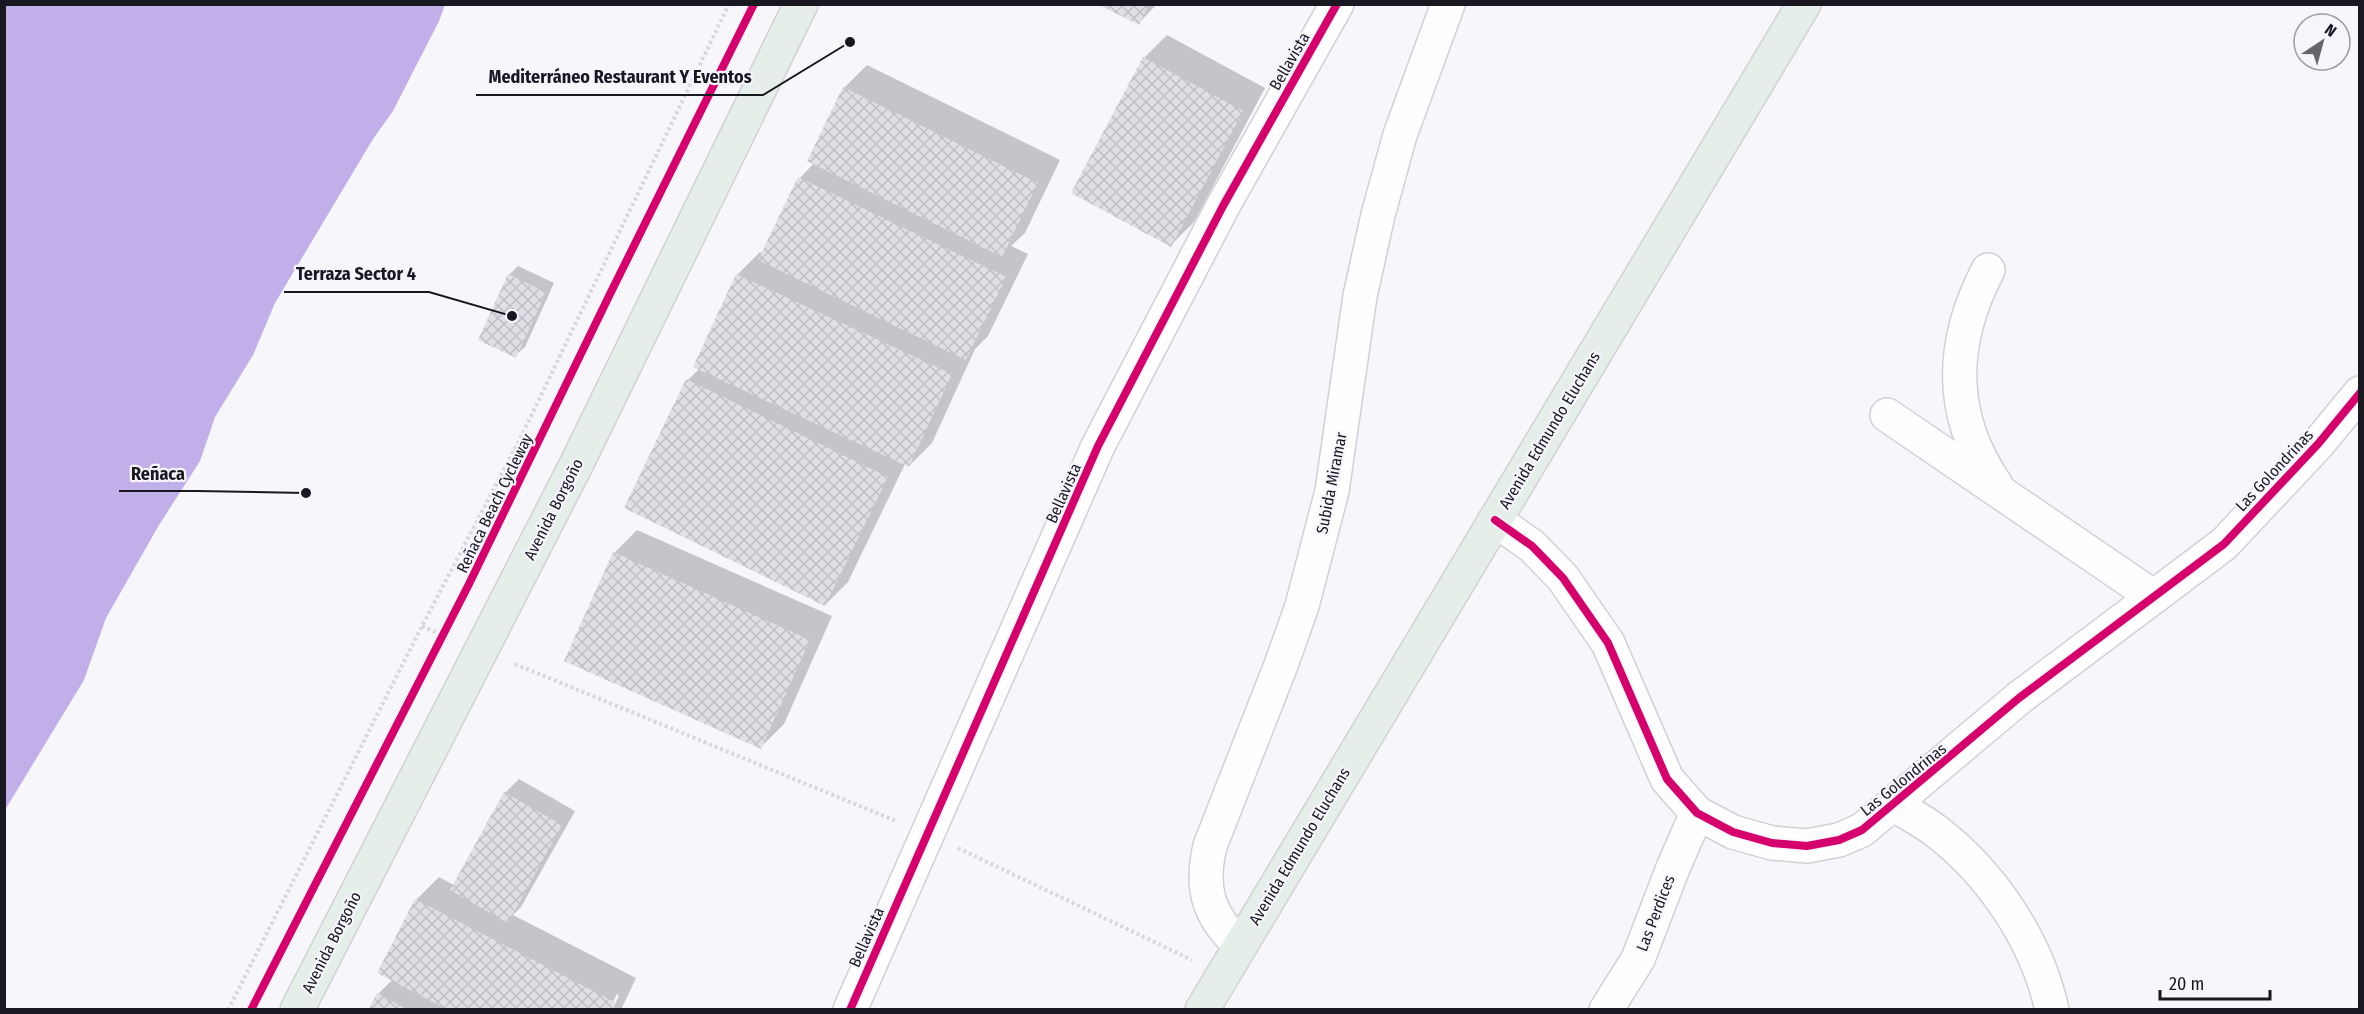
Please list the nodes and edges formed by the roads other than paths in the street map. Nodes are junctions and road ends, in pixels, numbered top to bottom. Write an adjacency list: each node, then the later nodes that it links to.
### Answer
1 (801, 4): 14 (main road, Avenida Borgoño)
2 (1337, 4): 15 (street, Bellavista)
3 (1448, 4): 13 (street, Subida Miramar)
4 (1804, 4): 9 (main road, Avenida Edmundo Eluchans)
5 (1988, 270): 8 (street)
6 (2360, 393): 10 (street, Las Golondrinas)
7 (1887, 415): 8 (street)
8 (2000, 492): 10 (street)
9 (1495, 520): 12 (street, Las Golondrinas); 13 (main road, Avenida Edmundo Eluchans)
10 (2154, 597): 11 (street, Las Golondrinas)
11 (1893, 804): 12 (street, Las Golondrinas); 18 (street)
12 (1696, 813): 17 (street, Las Perdices)
13 (1240, 945): 16 (main road, Avenida Edmundo Eluchans)
14 (297, 1010)
15 (850, 1010)
16 (1202, 1010)
17 (1606, 1010)
18 (2052, 1010)

